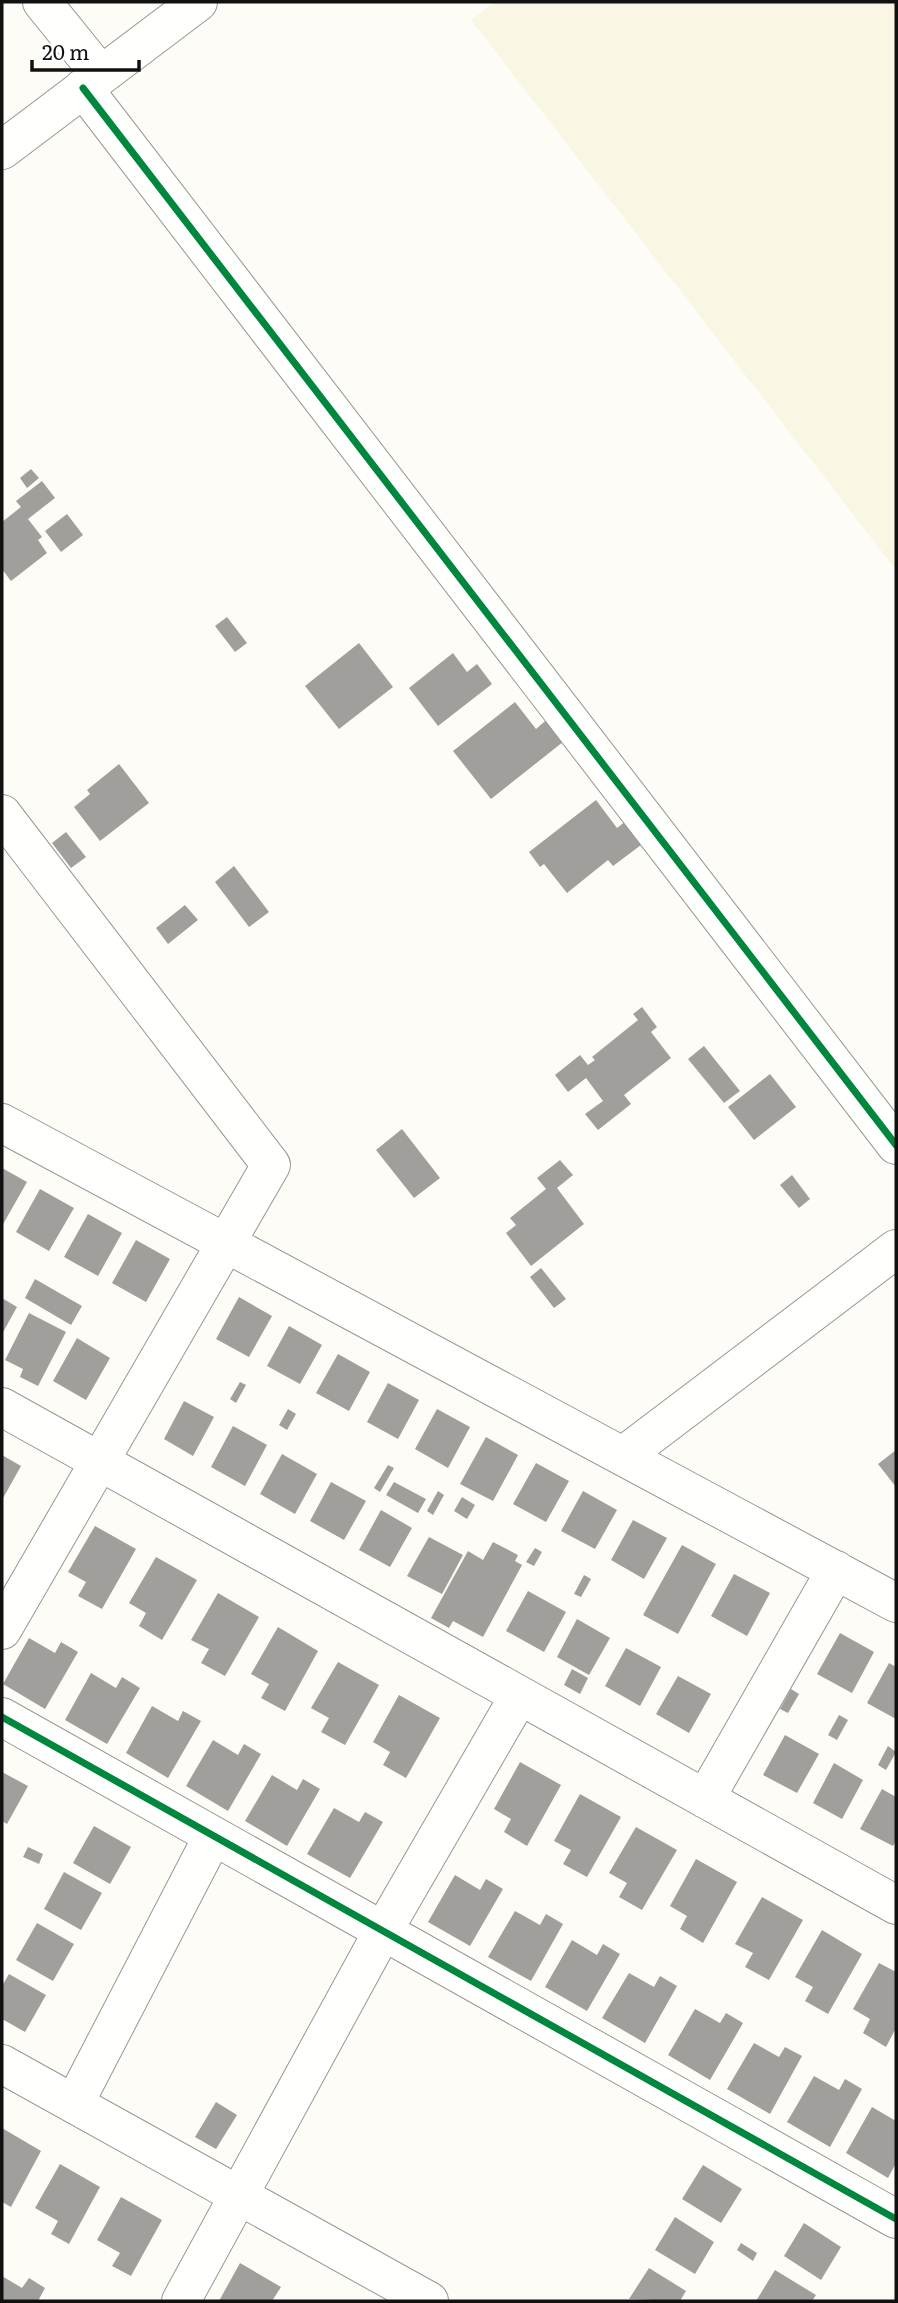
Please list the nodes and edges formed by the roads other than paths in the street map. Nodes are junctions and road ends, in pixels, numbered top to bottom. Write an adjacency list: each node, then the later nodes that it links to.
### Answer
1 (42, 2): 3 (street)
2 (198, 2): 3 (street)
3 (92, 82): 4 (street); 7 (street)
4 (2, 150)
5 (2, 814): 8 (street)
6 (2, 1123): 8 (street)
7 (896, 1145)
8 (227, 1241): 11 (street); 12 (street)
9 (896, 1249): 11 (street)
10 (2, 1407): 12 (street)
11 (623, 1456): 13 (street)
12 (100, 1462): 15 (street); 16 (street)
13 (836, 1570): 14 (street); 18 (street)
14 (896, 1603)
15 (2, 1630)
16 (519, 1696): 18 (street); 21 (street)
17 (2, 1717): 19 (street)
18 (705, 1799): 20 (street)
19 (213, 1836): 21 (street); 23 (street)
20 (896, 1905)
21 (383, 1931): 24 (street); 25 (street)
22 (2, 2064): 23 (street)
23 (74, 2104): 24 (street)
24 (238, 2195): 26 (street); 27 (street)
25 (896, 2219)
26 (181, 2301)
27 (429, 2301)

